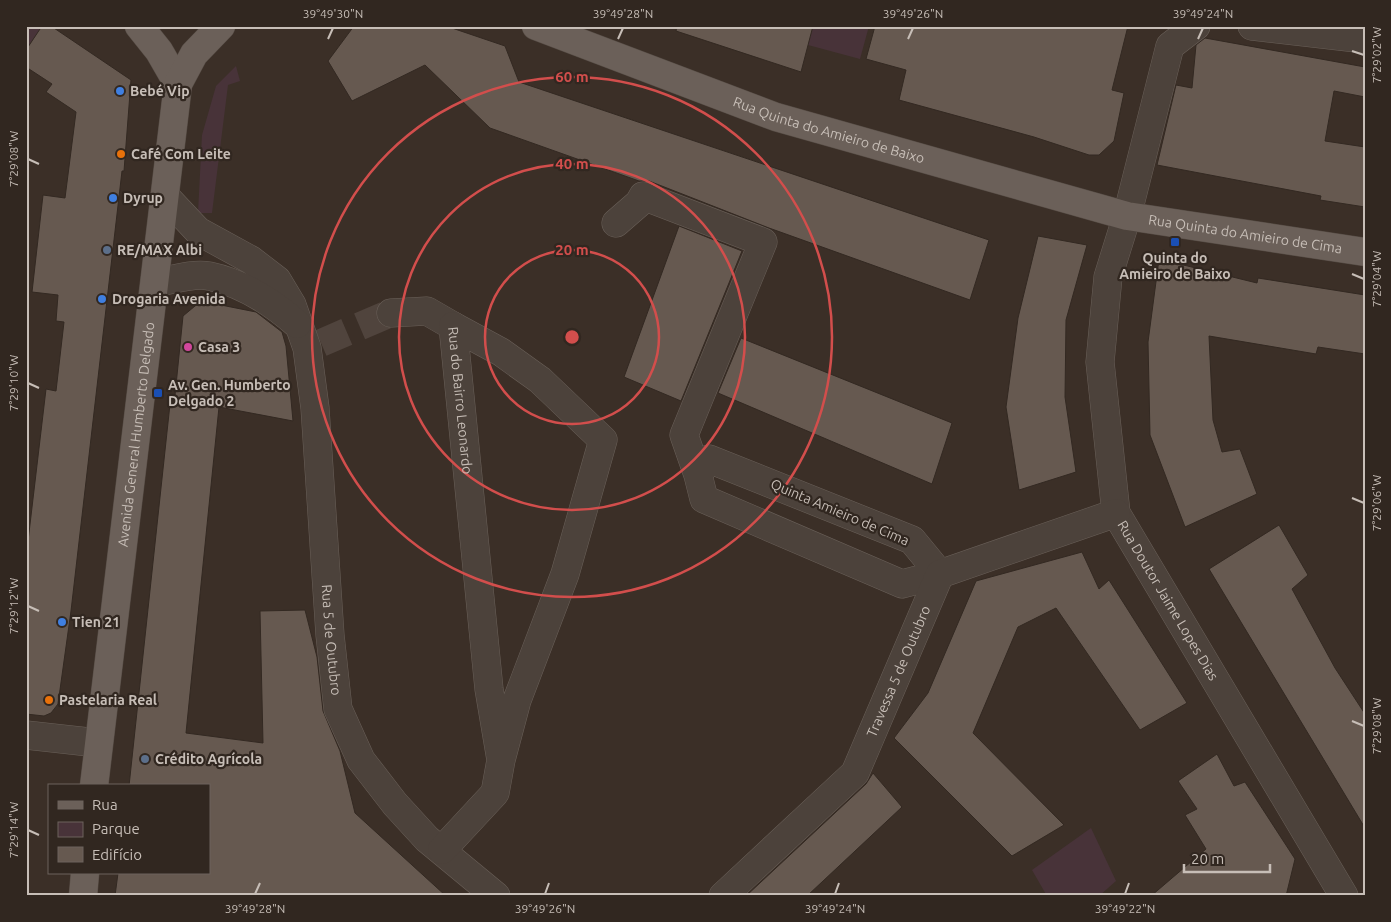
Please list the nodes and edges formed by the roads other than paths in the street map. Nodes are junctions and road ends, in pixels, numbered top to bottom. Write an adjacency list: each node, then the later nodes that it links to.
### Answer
1 (139, 26): 7 (main road)
2 (221, 26): 7 (main road, Avenida General Humberto Delgado)
3 (536, 26): 9 (main road, Rua Quinta do Amieiro de Baixo)
4 (1196, 26): 9 (street, Rua Doutor Jaime Lopes Dias)
5 (1252, 26): 6 (street)
6 (1365, 39)
7 (178, 84): 8 (main road, Avenida General Humberto Delgado)
8 (165, 196): 12 (main road, Avenida General Humberto Delgado); 17 (street, Rua 5 de Outubro)
9 (1126, 216): 11 (main road, Rua Quinta do Amieiro de Cima); 19 (street, Rua Doutor Jaime Lopes Dias)
10 (616, 223): 18 (street)
11 (1365, 252)
12 (158, 254): 13 (street); 14 (main road, Avenida General Humberto Delgado)
13 (199, 276): 14 (street); 17 (street)
14 (155, 283): 22 (main road, Avenida General Humberto Delgado)
15 (391, 313): 16 (street)
16 (453, 326): 23 (street, Rua do Bairro Leonardo); 23 (street, Rua do Bairro Leonardo)
17 (309, 339): 25 (street, Rua 5 de Outubro)
18 (698, 475): 20 (street); 20 (street, Quinta Amieiro de Cima)
19 (1116, 513): 20 (street); 31 (street, Rua Doutor Jaime Lopes Dias)
20 (940, 574): 30 (street, Travessa 5 de Outubro)
21 (26, 735): 22 (street)
22 (98, 743): 24 (main road, Avenida General Humberto Delgado)
23 (501, 760): 25 (street)
24 (94, 784)
25 (442, 850): 28 (street, Rua 5 de Outubro)
26 (85, 874): 29 (main road)
27 (1365, 890): 32 (street)
28 (484, 892)
29 (83, 896)
30 (724, 896)
31 (1344, 896)
32 (1358, 896)

